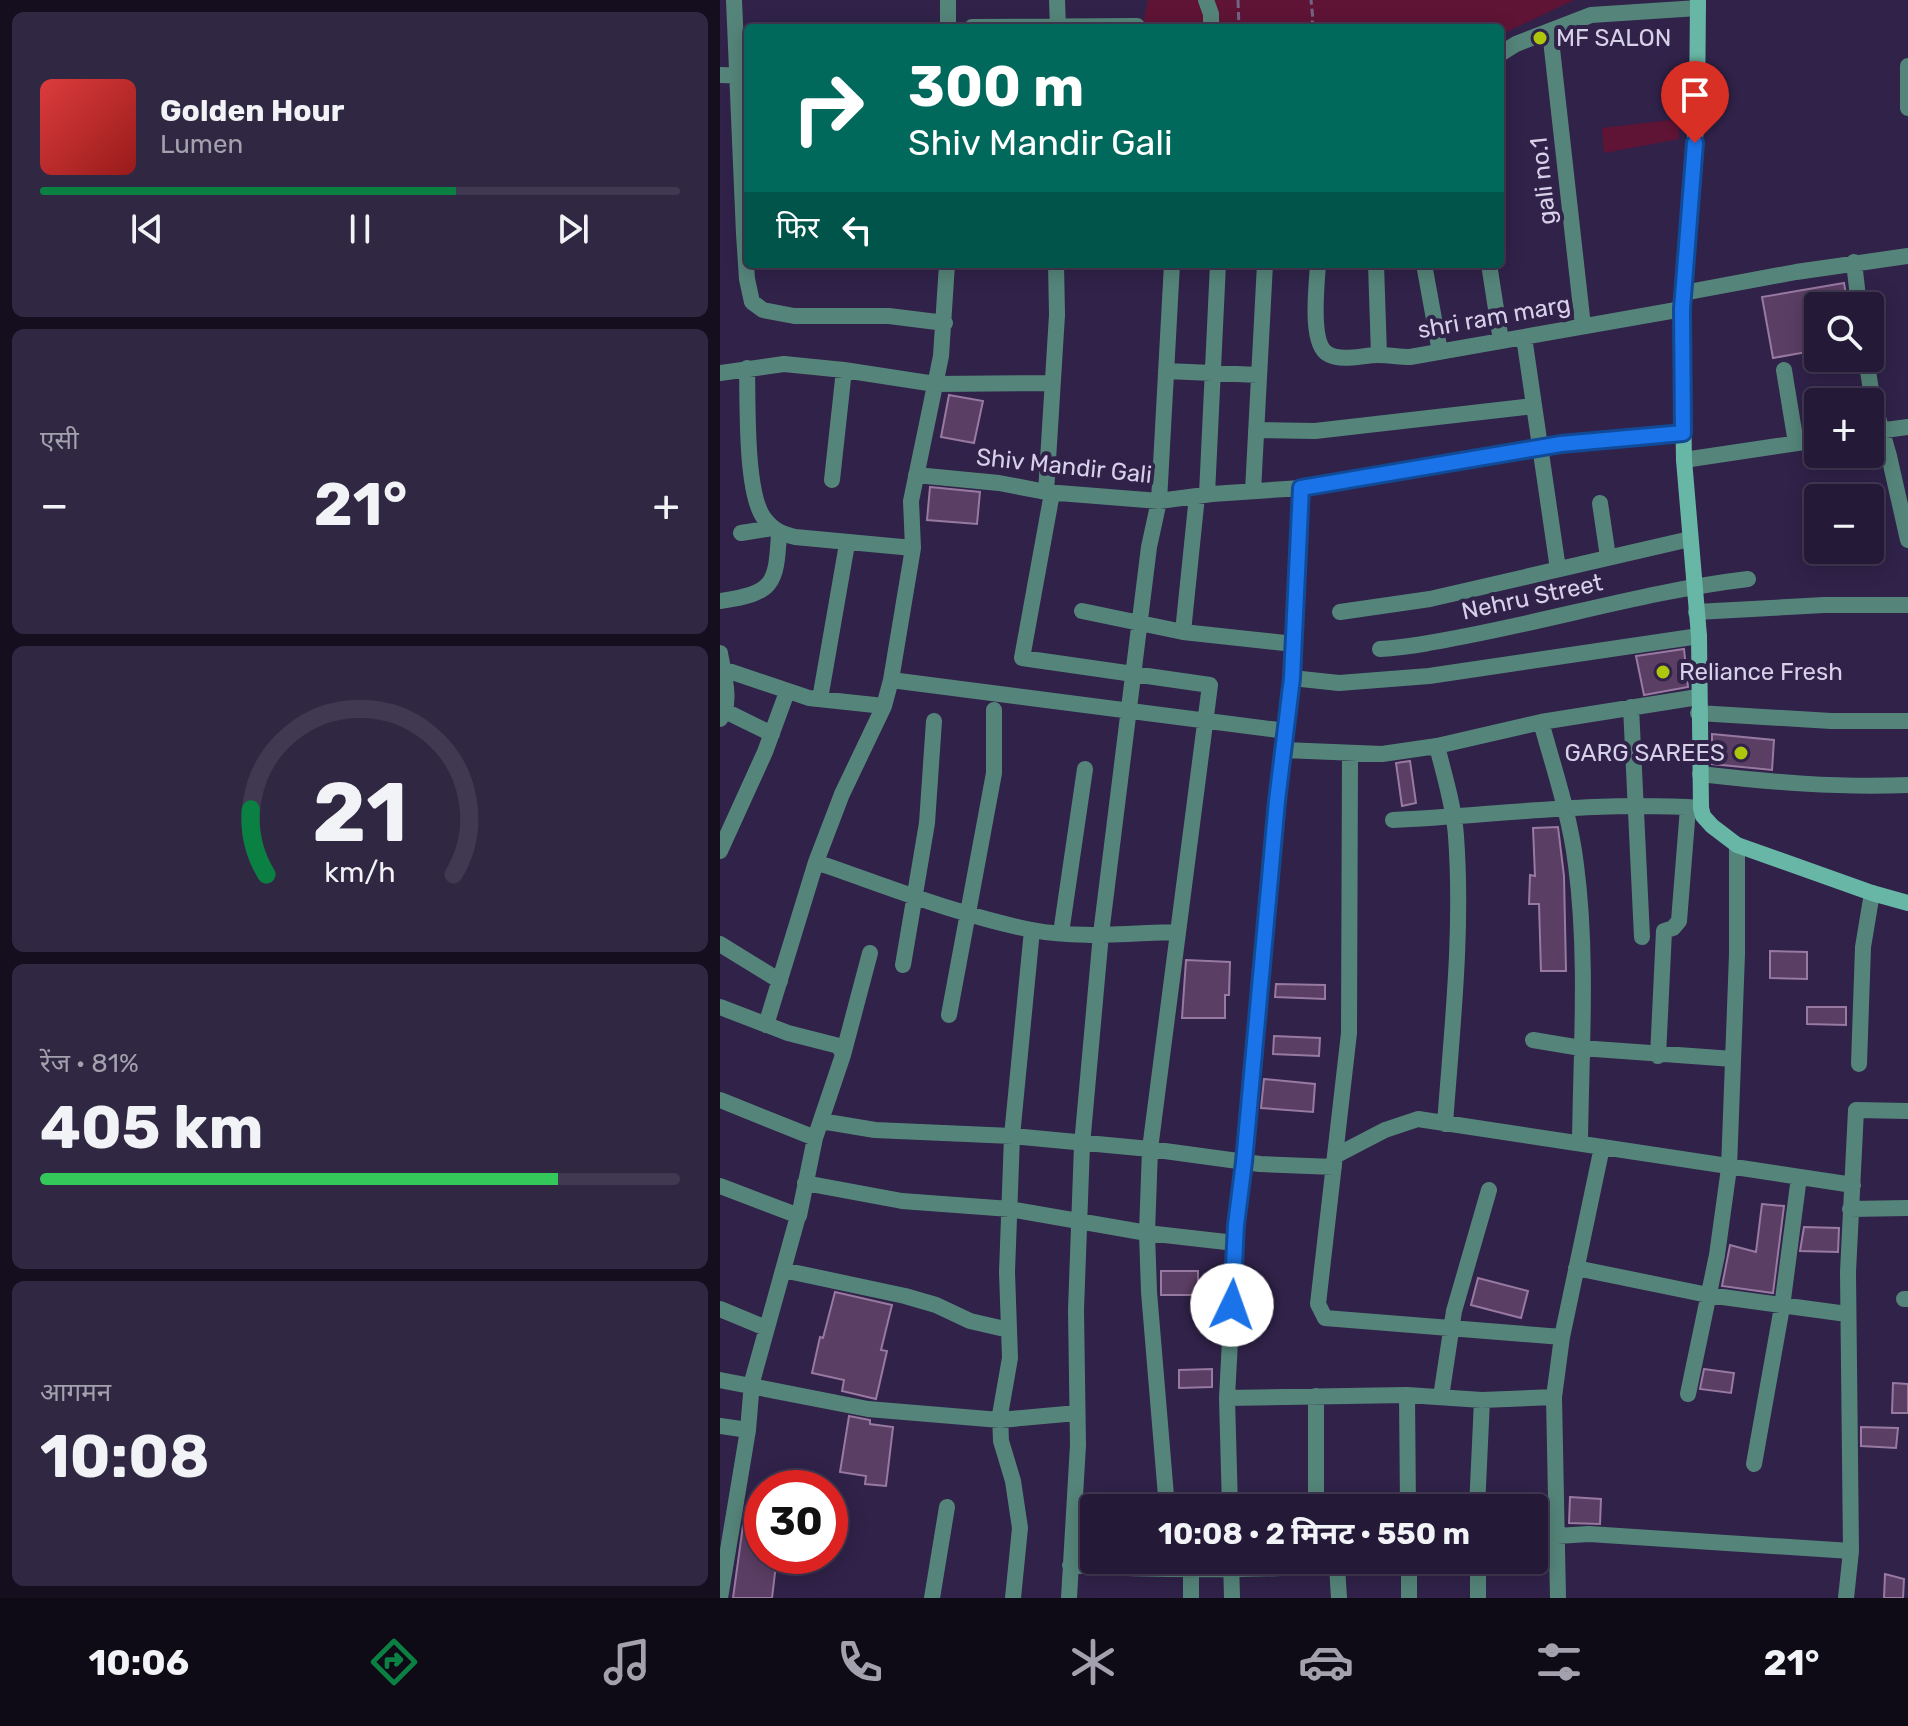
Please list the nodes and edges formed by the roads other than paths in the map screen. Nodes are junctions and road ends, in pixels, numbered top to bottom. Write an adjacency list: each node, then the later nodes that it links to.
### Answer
1 (734, 0): 12 (street)
2 (948, 0): 6 (street)
3 (1057, 0): 7 (street)
4 (1206, 0): 8 (street)
5 (1698, 4): 9 (street); 28 (street)
6 (948, 24)
7 (1058, 24)
8 (1211, 24)
9 (1550, 31): 10 (street); 30 (street, gali no.1)
10 (1504, 52)
11 (1908, 66): 13 (street)
12 (735, 75): 14 (street)
13 (1908, 108)
14 (744, 232)
15 (1908, 256): 16 (street, shri ram marg)
16 (1854, 262): 27 (street); 28 (street, shri ram marg)
17 (748, 268): 29 (street)
18 (947, 268): 29 (street)
19 (1056, 268): 42 (street)
20 (1172, 268): 38 (street)
21 (1218, 268): 40 (street)
22 (1265, 268): 41 (street)
23 (1318, 268): 34 (street, shri ram marg)
24 (1376, 268): 34 (street)
25 (1425, 268): 33 (street)
26 (1490, 268): 32 (street)
27 (1857, 292)
28 (1682, 301): 30 (street, shri ram marg); 48 (street)
29 (945, 323): 43 (street)
30 (1583, 326): 31 (street, shri ram marg)
31 (1524, 337): 32 (street, shri ram marg); 44 (street)
32 (1501, 341): 33 (street, shri ram marg)
33 (1440, 352): 34 (street, shri ram marg)
34 (1379, 355)
35 (747, 368): 36 (street); 39 (street); 62 (street)
36 (844, 370): 43 (street); 55 (street)
37 (1784, 370): 50 (street)
38 (1166, 371): 40 (street); 60 (street)
39 (720, 373)
40 (1213, 373): 41 (street); 59 (street)
41 (1259, 375): 46 (street)
42 (1052, 383): 43 (street); 58 (street)
43 (935, 384): 54 (street)
44 (1534, 406): 46 (street); 51 (street)
45 (1908, 427): 47 (street)
46 (1256, 430): 57 (street)
47 (1884, 431)
48 (1683, 433): 51 (street, Shiv Mandir Gali); 53 (street)
49 (1804, 442): 50 (street)
50 (1796, 443): 53 (street)
51 (1539, 448): 56 (street, Shiv Mandir Gali); 69 (street)
52 (1884, 459): 65 (street)
53 (1684, 460): 64 (street)
54 (916, 475): 58 (street, Shiv Mandir Gali); 67 (street)
55 (832, 480)
56 (1301, 488): 57 (street, Shiv Mandir Gali); 80 (street)
57 (1253, 491): 59 (street, Shiv Mandir Gali)
58 (1049, 492): 60 (street, Shiv Mandir Gali); 83 (street)
59 (1202, 495): 60 (street, Shiv Mandir Gali); 78 (street)
60 (1159, 501): 77 (street)
61 (1600, 503): 68 (street)
62 (776, 531): 63 (street); 66 (street); 72 (street)
63 (741, 533)
64 (1690, 539): 68 (street); 71 (street)
65 (1908, 540)
66 (847, 544): 67 (street); 87 (street)
67 (913, 548): 85 (street)
68 (1608, 557): 69 (street)
69 (1558, 569): 75 (street)
70 (1748, 579): 71 (street, Nehru Street)
71 (1694, 586): 76 (street); 81 (street, Nehru Street)
72 (720, 601)
73 (1908, 605): 76 (street)
74 (1082, 611): 77 (street)
75 (1340, 612)
76 (1696, 612): 79 (street)
77 (1140, 623): 78 (street); 83 (street)
78 (1183, 632): 80 (street)
79 (1699, 636): 84 (street); 88 (street)
80 (1294, 644): 84 (street)
81 (1380, 649)
82 (721, 661): 86 (street); 93 (street)
83 (1133, 674): 92 (street); 96 (street)
84 (1292, 678): 98 (street)
85 (891, 680): 89 (street); 92 (street)
86 (787, 692): 87 (street); 99 (street)
87 (820, 699): 89 (street)
88 (1698, 705): 90 (street); 95 (street); 104 (street)
89 (884, 706): 113 (street)
90 (1631, 707): 97 (street); 106 (street)
91 (994, 710): 117 (street)
92 (1129, 712): 96 (street); 121 (street)
93 (723, 715): 99 (street)
94 (934, 721): 115 (street)
95 (1908, 721)
96 (1205, 722): 98 (street); 119 (street)
97 (1541, 722): 100 (street); 107 (street)
98 (1286, 731): 101 (street)
99 (772, 734): 112 (street)
100 (1437, 746): 102 (street); 109 (street)
101 (1284, 750): 102 (street); 146 (street)
102 (1350, 754): 147 (street)
103 (1085, 769): 120 (street)
104 (1700, 774): 105 (street); 108 (street)
105 (1908, 785)
106 (1637, 804): 107 (street); 108 (street); 122 (street)
107 (1565, 807): 109 (street); 131 (street)
108 (1695, 808): 111 (street); 133 (street)
109 (1453, 817): 110 (street); 139 (street)
110 (1393, 820)
111 (1737, 845): 114 (street); 134 (street)
112 (720, 851)
113 (816, 862): 115 (street); 126 (street)
114 (1872, 893): 116 (street); 135 (street)
115 (915, 896): 117 (street); 125 (street)
116 (1908, 903)
117 (968, 912): 118 (street); 128 (street)
118 (1032, 930): 120 (street); 140 (street)
119 (1178, 932): 121 (street); 145 (street)
120 (1061, 933): 121 (street)
121 (1101, 934): 143 (street)
122 (1642, 937)
123 (720, 944): 126 (street)
124 (870, 953): 132 (street)
125 (903, 965)
126 (780, 981): 129 (street)
127 (720, 1007): 129 (street)
128 (949, 1015)
129 (766, 1025): 132 (street)
130 (1533, 1040): 131 (street)
131 (1581, 1048): 133 (street); 142 (street)
132 (843, 1055): 138 (street)
133 (1658, 1056): 134 (street)
134 (1733, 1059): 148 (street)
135 (1859, 1064)
136 (720, 1100): 141 (street)
137 (1908, 1111): 151 (street)
138 (821, 1121): 140 (street); 141 (street)
139 (1445, 1124): 142 (street); 147 (street)
140 (1012, 1136): 143 (street); 155 (street)
141 (815, 1138): 150 (street)
142 (1580, 1142): 144 (street)
143 (1082, 1145): 145 (street); 158 (street)
144 (1602, 1147): 148 (street); 161 (street)
145 (1150, 1149): 146 (street); 159 (street)
146 (1244, 1162): 147 (street); 160 (street)
147 (1334, 1162): 168 (street)
148 (1729, 1168): 149 (street); 163 (street)
149 (1799, 1177): 151 (street); 164 (street)
150 (805, 1183): 155 (street); 157 (street)
151 (1853, 1185): 156 (street)
152 (720, 1186): 157 (street)
153 (1489, 1190): 168 (street)
154 (1908, 1208): 156 (street)
155 (1010, 1209): 158 (street); 169 (street)
156 (1850, 1209): 166 (street)
157 (798, 1216): 162 (street)
158 (1080, 1222): 159 (street); 180 (street)
159 (1147, 1233): 160 (street); 185 (street)
160 (1235, 1243): 178 (street)
161 (1576, 1268): 163 (street); 170 (street)
162 (783, 1270): 167 (street); 169 (street)
163 (1708, 1295): 164 (street); 173 (street)
164 (1782, 1307): 166 (street); 184 (street)
165 (720, 1309): 167 (street)
166 (1847, 1314): 192 (street)
167 (766, 1328): 172 (street)
168 (1452, 1328): 170 (street); 176 (street)
169 (1009, 1330): 181 (street)
170 (1562, 1337): 177 (street)
171 (720, 1380): 172 (street)
172 (751, 1388): 181 (street); 183 (street)
173 (1688, 1394)
174 (1407, 1395): 175 (street); 176 (street); 188 (street)
175 (1316, 1396): 178 (street); 187 (street)
176 (1441, 1397): 179 (street)
177 (1554, 1397): 179 (street); 191 (street)
178 (1227, 1398): 186 (street)
179 (1482, 1400): 189 (street)
180 (1077, 1413): 181 (street); 193 (street)
181 (1000, 1420): 202 (street)
182 (720, 1426): 183 (street)
183 (748, 1430): 200 (street)
184 (1754, 1464)
185 (1166, 1494)
186 (1230, 1494)
187 (1316, 1494)
188 (1408, 1494)
189 (1478, 1494)
190 (947, 1507): 201 (street)
191 (1557, 1536): 192 (street); 209 (street)
192 (1851, 1551): 210 (street)
193 (1070, 1565): 194 (street); 203 (street)
194 (1080, 1566)
195 (1191, 1574): 204 (street)
196 (1231, 1574): 205 (street)
197 (1338, 1574): 206 (street)
198 (1409, 1574): 207 (street)
199 (1478, 1574): 208 (street)
200 (720, 1598)
201 (932, 1598)
202 (1013, 1598)
203 (1069, 1598)
204 (1191, 1598)
205 (1232, 1598)
206 (1339, 1598)
207 (1409, 1598)
208 (1478, 1598)
209 (1558, 1598)
210 (1846, 1598)

